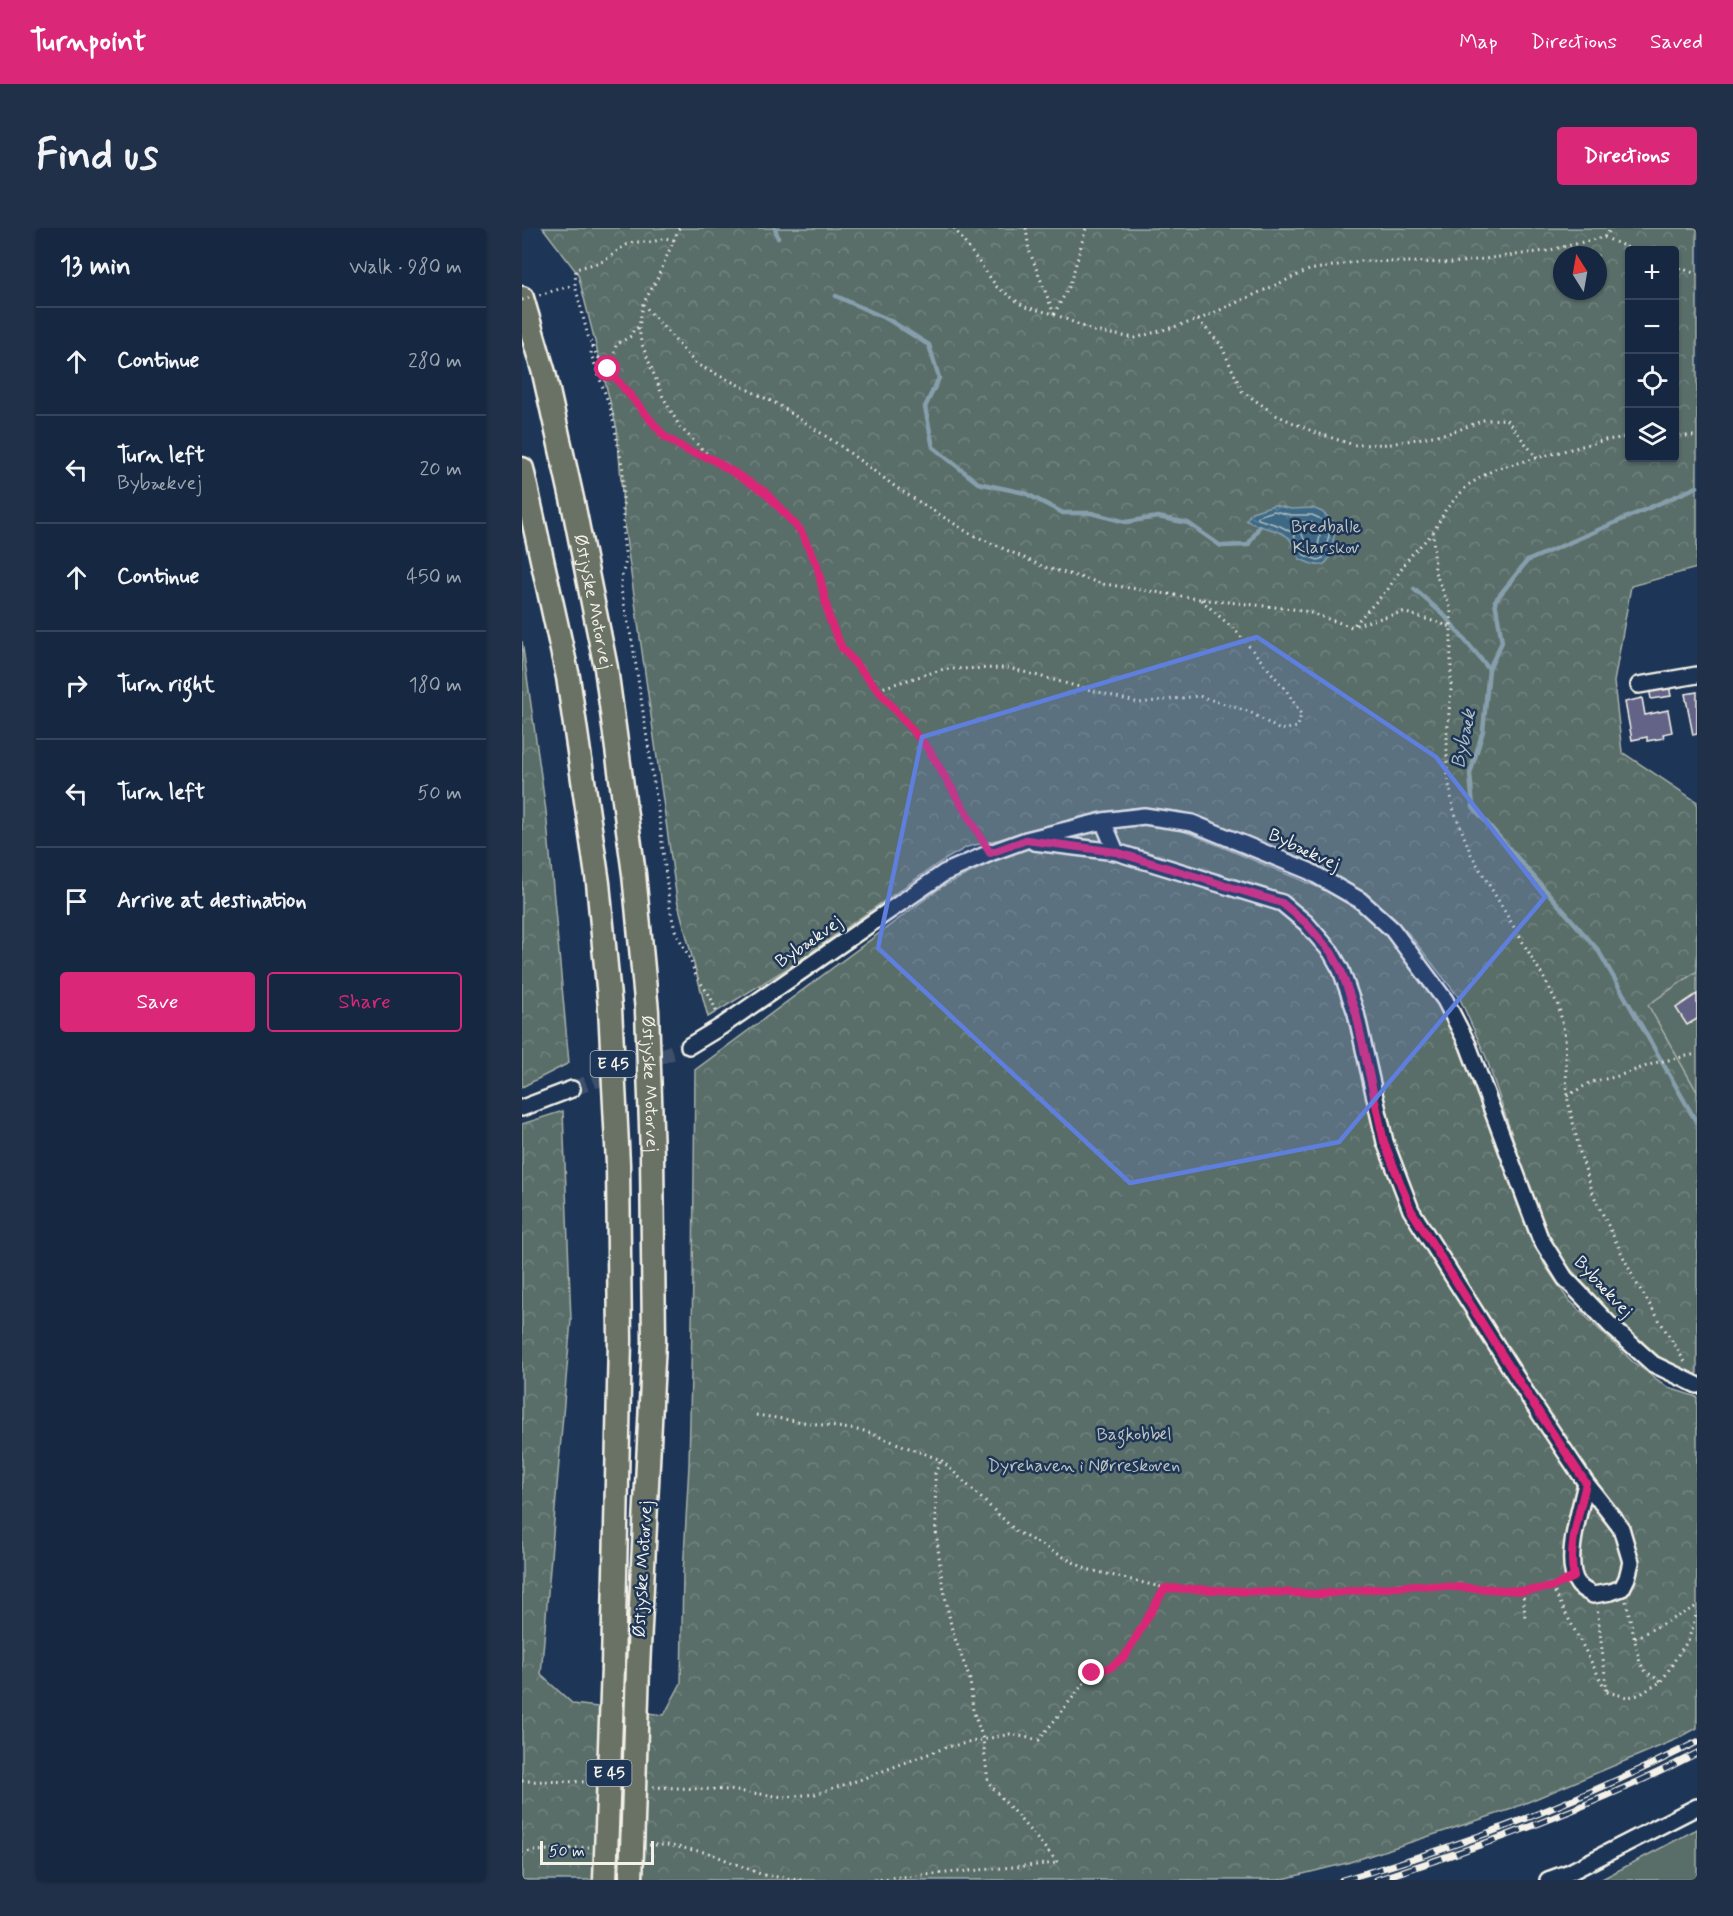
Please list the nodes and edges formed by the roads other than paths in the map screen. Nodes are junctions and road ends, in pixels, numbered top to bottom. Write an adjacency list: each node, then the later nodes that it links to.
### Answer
1 (522, 299): 15 (highway, Østjyske Motorvej / E 45, bridge)
2 (522, 469): 14 (highway, Østjyske Motorvej / E 45, bridge)
3 (1697, 675): 4 (street)
4 (1639, 685)
5 (1103, 821): 6 (street, Bybækvej); 7 (street); 11 (street, Bybækvej)
6 (1026, 840): 7 (street); 8 (street, Bybækvej)
7 (1116, 852): 12 (street)
8 (689, 1046)
9 (572, 1089): 10 (street)
10 (522, 1108)
11 (1697, 1386)
12 (1586, 1483): 12 (street)
13 (1697, 1807): 16 (street)
14 (605, 1880)
15 (631, 1880)
16 (1548, 1880)

